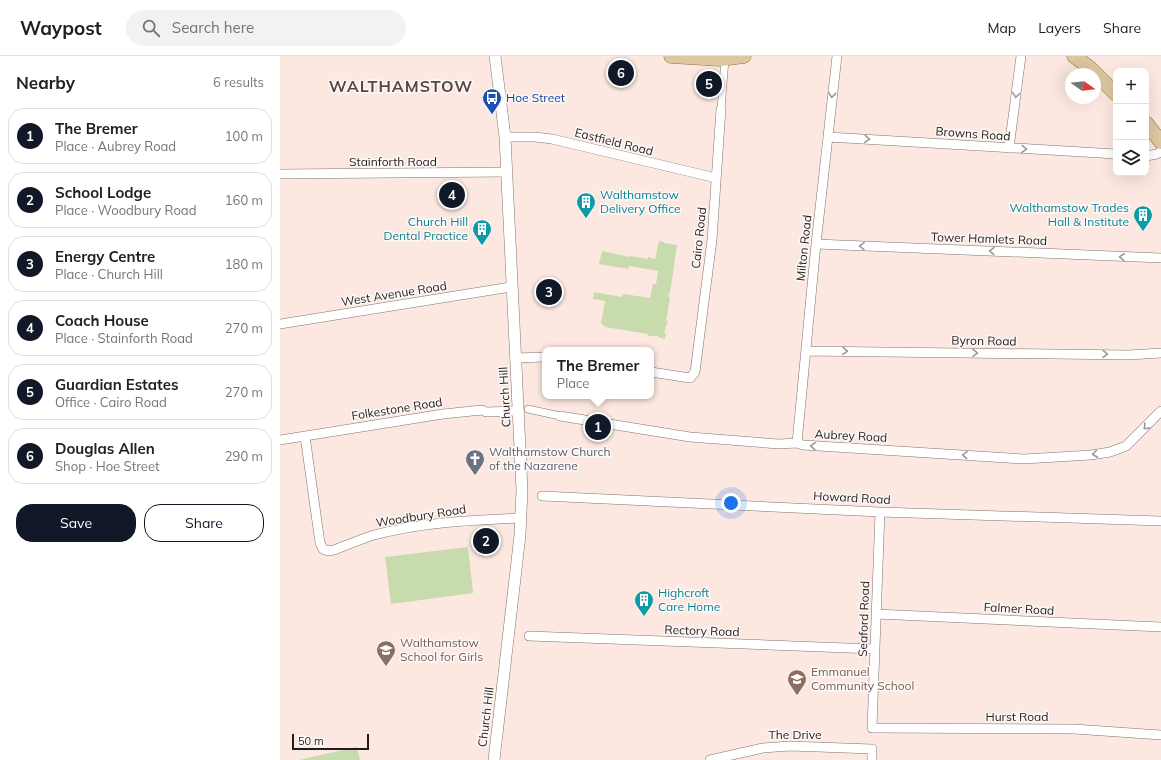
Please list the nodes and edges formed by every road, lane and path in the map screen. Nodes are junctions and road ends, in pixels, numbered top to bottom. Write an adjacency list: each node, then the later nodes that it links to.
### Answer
1 (495, 56): 11 (street, Church Hill)
2 (671, 56): 7 (main road)
3 (744, 56): 7 (main road)
4 (836, 56): 12 (street, Milton Road, one-way to 12)
5 (1021, 56): 14 (street, one-way to 14)
6 (1074, 56): 8 (main road)
7 (721, 58): 9 (street, Cairo Road)
8 (1113, 91)
9 (721, 108): 20 (street, Cairo Road)
10 (1149, 126): 13 (main road)
11 (505, 137): 18 (street, Church Hill); 20 (street, Eastfield Road)
12 (828, 137): 14 (street, Browns Road, one-way to 14); 21 (street, Milton Road)
13 (1160, 137)
14 (1009, 148): 16 (street, Browns Road, one-way to 16)
15 (1161, 151): 17 (street)
16 (1113, 154)
17 (1149, 155)
18 (507, 172): 19 (street, Stainforth Road); 23 (street, Church Hill)
19 (280, 174)
20 (716, 178): 29 (street, Cairo Road)
21 (816, 244): 22 (street, Tower Hamlets Road, one-way to 21); 25 (street, Milton Road)
22 (1161, 258)
23 (511, 287): 24 (street, West Avenue Road); 28 (street, Church Hill)
24 (280, 324)
25 (806, 351): 26 (street, Byron Road, one-way to 26); 35 (street, Milton Road)
26 (1161, 353)
27 (542, 357): 28 (street)
28 (516, 358): 30 (street, Church Hill)
29 (654, 372)
30 (523, 410): 32 (street, Aubrey Road); 33 (street, Folkestone Road); 38 (street, Church Hill)
31 (1161, 411): 35 (street, Aubrey Road, one-way to 35)
32 (560, 416): 35 (street, Aubrey Road)
33 (305, 436): 34 (street, Folkestone Road); 38 (street, Woodbury Road)
34 (280, 440)
35 (797, 443)
36 (542, 496): 37 (street, Howard Road)
37 (880, 512): 39 (street, Howard Road); 40 (street, Seaford Road)
38 (521, 518): 46 (street, Church Hill)
39 (1161, 521)
40 (876, 614): 41 (street, Falmer Road); 43 (street, Seaford Road)
41 (1161, 627)
42 (529, 636): 43 (street, Rectory Road)
43 (874, 649): 44 (street, Seaford Road)
44 (872, 728): 45 (street, Hurst Road)
45 (1161, 735)
46 (494, 760)
47 (710, 760): 48 (street, The Drive)
48 (872, 760)

